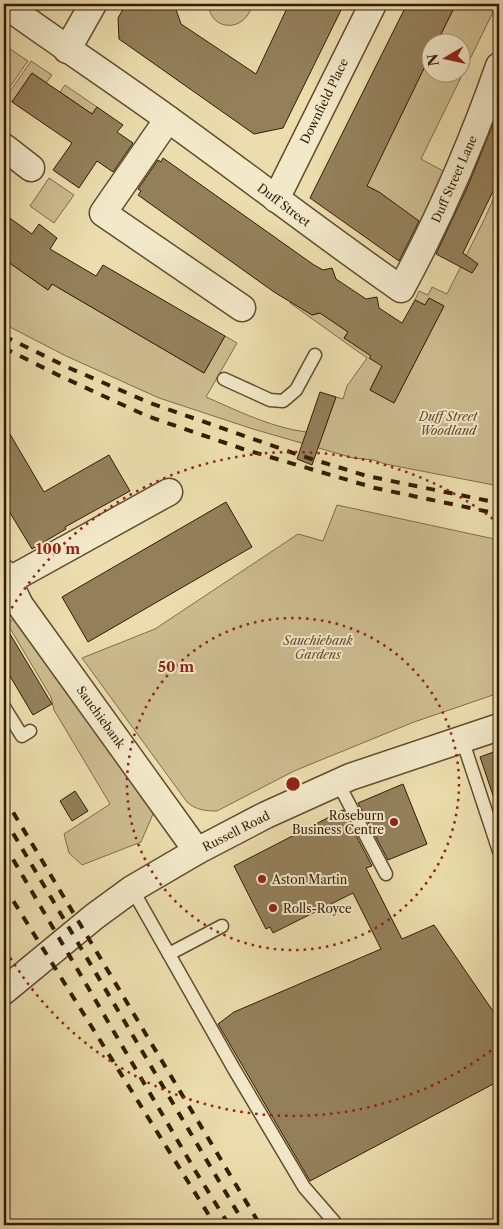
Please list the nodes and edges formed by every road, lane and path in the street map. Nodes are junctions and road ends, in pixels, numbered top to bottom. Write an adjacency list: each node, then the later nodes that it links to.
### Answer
1 (4, 4): 4 (street, Duff Street)
2 (93, 4): 4 (street)
3 (372, 4): 9 (street, Downfield Place)
4 (67, 50): 6 (street, Duff Street)
5 (499, 66): 10 (street, Duff Street Lane)
6 (168, 119): 9 (street, Duff Street); 11 (street)
7 (4, 147): 8 (street)
8 (31, 168)
9 (276, 199): 10 (street, Duff Street)
10 (401, 289)
11 (242, 308)
12 (315, 355): 13 (lane)
13 (224, 379)
14 (169, 492): 15 (street, Sauchiebank)
15 (6, 577): 21 (street, Sauchiebank)
16 (4, 708): 18 (lane)
17 (499, 727): 19 (street, Russell Road)
18 (30, 731)
19 (462, 739): 20 (street, Russell Road); 22 (lane)
20 (338, 783): 21 (street, Russell Road); 23 (lane)
21 (197, 851): 24 (street, Russell Road)
22 (499, 852)
23 (386, 874)
24 (132, 889): 26 (lane); 27 (street, Russell Road)
25 (222, 926): 26 (lane)
26 (169, 954): 28 (lane)
27 (4, 991)
28 (337, 1225)

